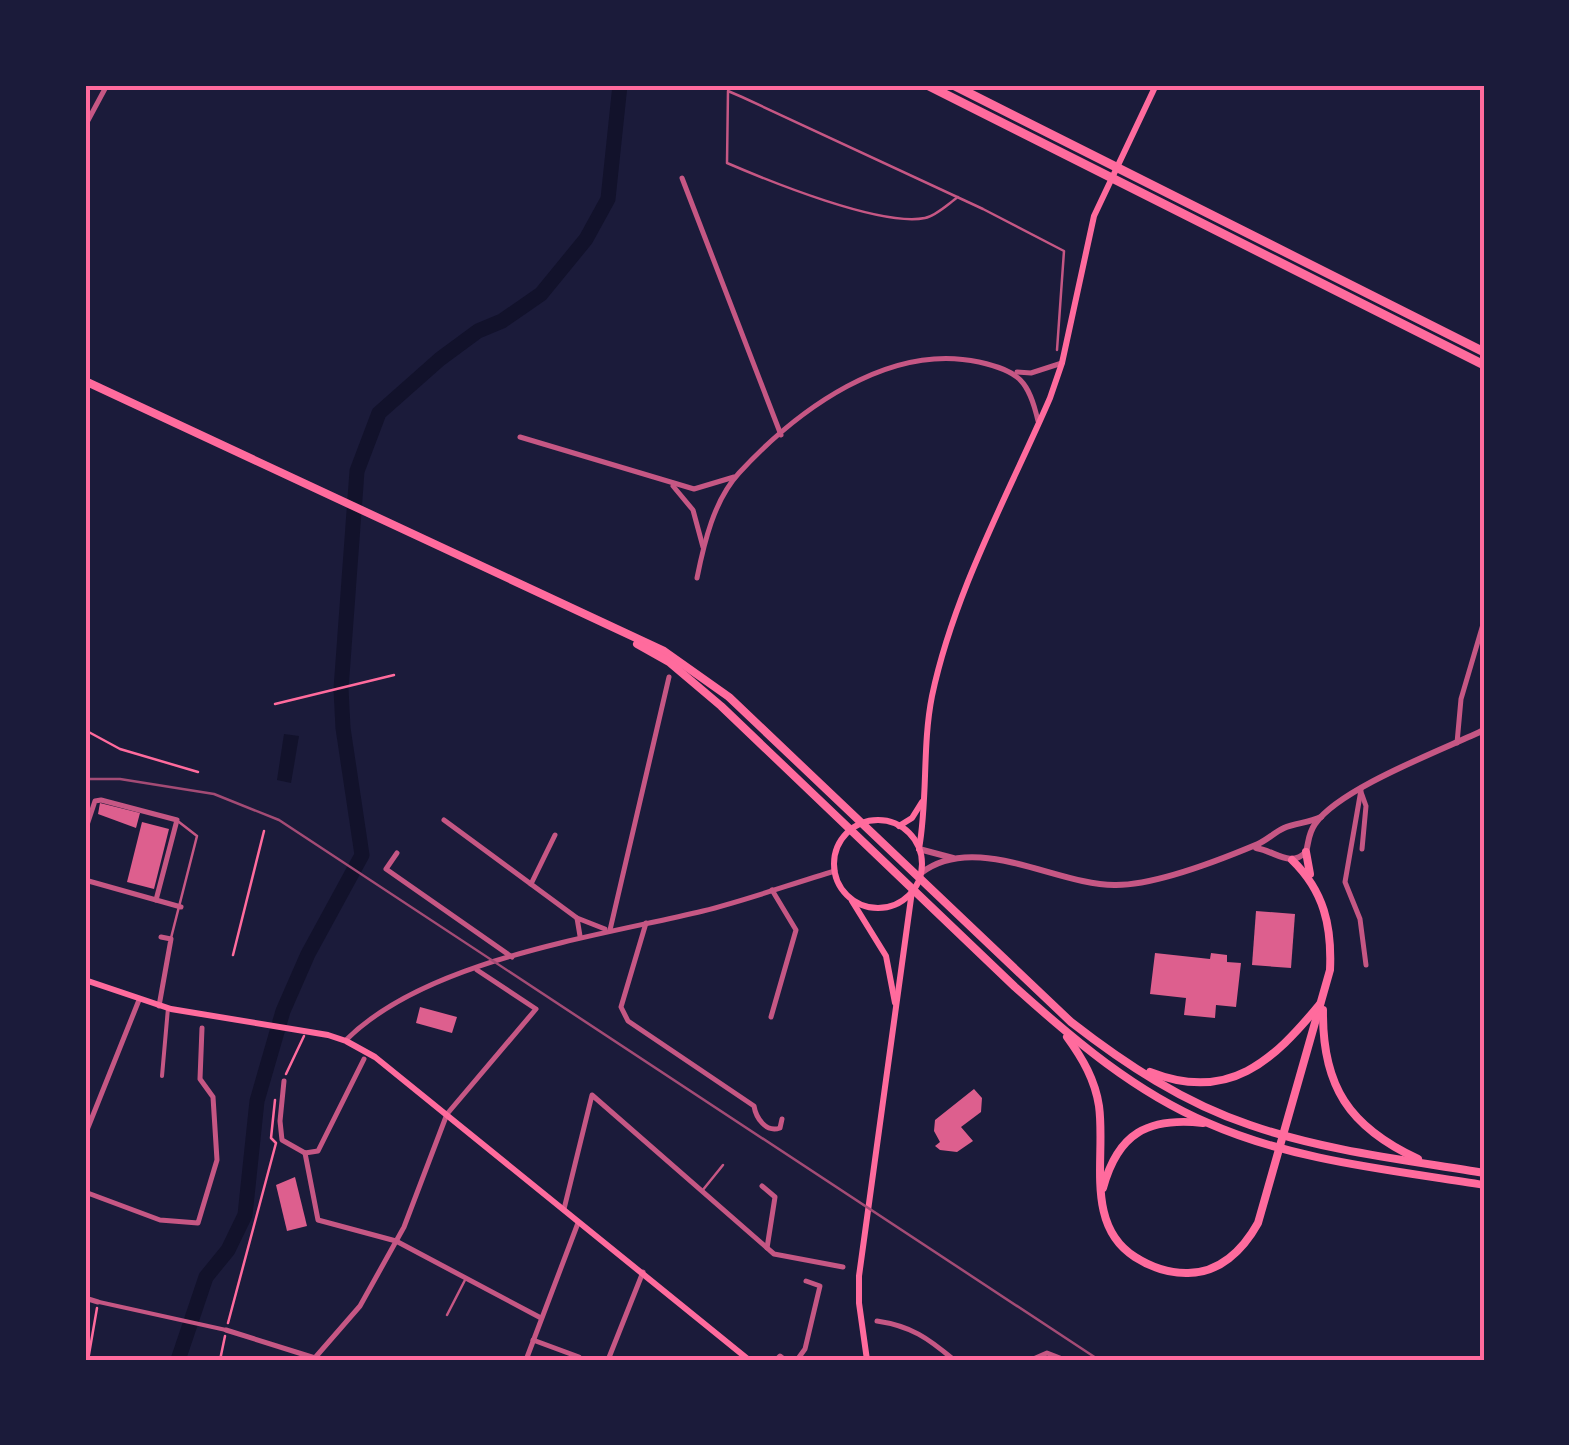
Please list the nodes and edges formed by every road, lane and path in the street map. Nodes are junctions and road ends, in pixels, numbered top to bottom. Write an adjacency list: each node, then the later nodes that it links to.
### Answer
1 (107, 85): 5 (street)
2 (927, 85): 11 (highway)
3 (953, 85): 9 (highway)
4 (1156, 85): 10 (main road)
5 (85, 126)
6 (682, 178): 15 (street)
7 (958, 197): 7 (lane); 8 (lane)
8 (1056, 350)
9 (1484, 352)
10 (1062, 364): 12 (street); 14 (main road)
11 (1484, 365)
12 (1013, 371): 14 (street); 15 (street)
13 (85, 382): 21 (highway)
14 (1039, 424): 31 (main road)
15 (781, 435): 17 (street)
16 (520, 438): 18 (street)
17 (737, 475): 18 (street); 19 (street)
18 (671, 484): 19 (street)
19 (703, 547): 20 (street)
20 (696, 578)
21 (590, 617): 80 (highway); 84 (highway)
22 (1484, 622): 28 (street)
23 (394, 675): 25 (path)
24 (668, 677): 62 (street)
25 (275, 704)
26 (85, 730): 29 (path)
27 (1484, 730): 28 (street)
28 (1457, 743): 30 (street)
29 (198, 772)
30 (1360, 790): 32 (street); 44 (street); 69 (street)
31 (923, 800): 35 (main road); 43 (main road)
32 (1320, 817): 36 (street); 41 (street)
33 (444, 820): 54 (street)
34 (179, 822): 37 (street); 58 (street); 59 (lane)
35 (900, 826): 43 (main road); 50 (main road)
36 (1296, 827): 39 (street); 41 (street)
37 (85, 831)
38 (264, 831): 66 (path)
39 (1278, 833): 42 (street); 47 (street)
40 (555, 835): 54 (street)
41 (1307, 837): 45 (street)
42 (1250, 847): 47 (street); 48 (street)
43 (919, 849): 48 (street); 51 (main road)
44 (1362, 849)
45 (1306, 852): 49 (street); 53 (highway)
46 (397, 853): 67 (street)
47 (1278, 853): 49 (street)
48 (959, 859): 51 (street)
49 (1292, 860): 53 (highway)
50 (835, 871): 55 (street); 57 (main road)
51 (921, 873): 56 (main road)
52 (85, 880): 58 (street)
53 (1313, 882): 74 (highway)
54 (531, 884): 60 (street)
55 (772, 890): 61 (street); 77 (street)
56 (912, 892): 57 (main road); 78 (main road)
57 (847, 894): 78 (main road)
58 (156, 900): 59 (street)
59 (181, 907): 65 (lane)
60 (576, 918): 62 (street); 63 (street)
61 (646, 923): 62 (street); 88 (street)
62 (609, 930): 63 (street)
63 (580, 936): 67 (street)
64 (161, 937): 65 (street)
65 (171, 940): 75 (street)
66 (234, 955)
67 (512, 957): 68 (street)
68 (493, 964): 70 (street); 72 (street)
69 (1366, 966)
70 (474, 968): 72 (street); 82 (street)
71 (85, 980): 73 (main road)
72 (495, 980): 87 (street)
73 (139, 1000): 75 (main road); 90 (street)
74 (1323, 1000): 84 (highway); 92 (highway); 99 (highway)
75 (159, 1006): 76 (main road)
76 (168, 1008): 81 (main road); 85 (street)
77 (771, 1016)
78 (896, 1019): 125 (main road)
79 (202, 1028): 97 (street)
80 (1062, 1029): 89 (highway); 99 (highway)
81 (306, 1030): 82 (main road); 86 (path)
82 (346, 1041): 87 (main road)
83 (364, 1059): 91 (street)
84 (1119, 1059): 92 (highway)
85 (162, 1076)
86 (284, 1081): 91 (street); 113 (path)
87 (448, 1114): 100 (main road); 102 (street)
88 (782, 1119)
89 (1208, 1124): 95 (highway); 99 (highway)
90 (85, 1135)
91 (305, 1153): 102 (street)
92 (1430, 1164): 94 (highway)
93 (723, 1165): 98 (lane)
94 (1484, 1173)
95 (1484, 1185)
96 (762, 1186): 103 (street)
97 (85, 1192)
98 (701, 1192): 100 (street); 103 (street)
99 (1102, 1193)
100 (564, 1209): 101 (main road)
101 (579, 1221): 105 (main road); 111 (street)
102 (396, 1242): 106 (street); 116 (street)
103 (768, 1248): 104 (street)
104 (843, 1267)
105 (643, 1272): 120 (street); 121 (main road)
106 (466, 1278): 110 (lane); 111 (street)
107 (806, 1281): 124 (street)
108 (85, 1298): 109 (street)
109 (98, 1302): 113 (street); 117 (path)
110 (447, 1315)
111 (541, 1318): 114 (street)
112 (877, 1322): 126 (street)
113 (226, 1330): 116 (street); 118 (path)
114 (533, 1340): 115 (street); 119 (street)
115 (579, 1356)
116 (314, 1359)
117 (88, 1360)
118 (220, 1360)
119 (526, 1360)
120 (608, 1360)
121 (749, 1360)
122 (776, 1360): 123 (street)
123 (785, 1360)
124 (796, 1360)
125 (868, 1360)
126 (954, 1360)
127 (1031, 1360): 128 (street)
128 (1062, 1360)

